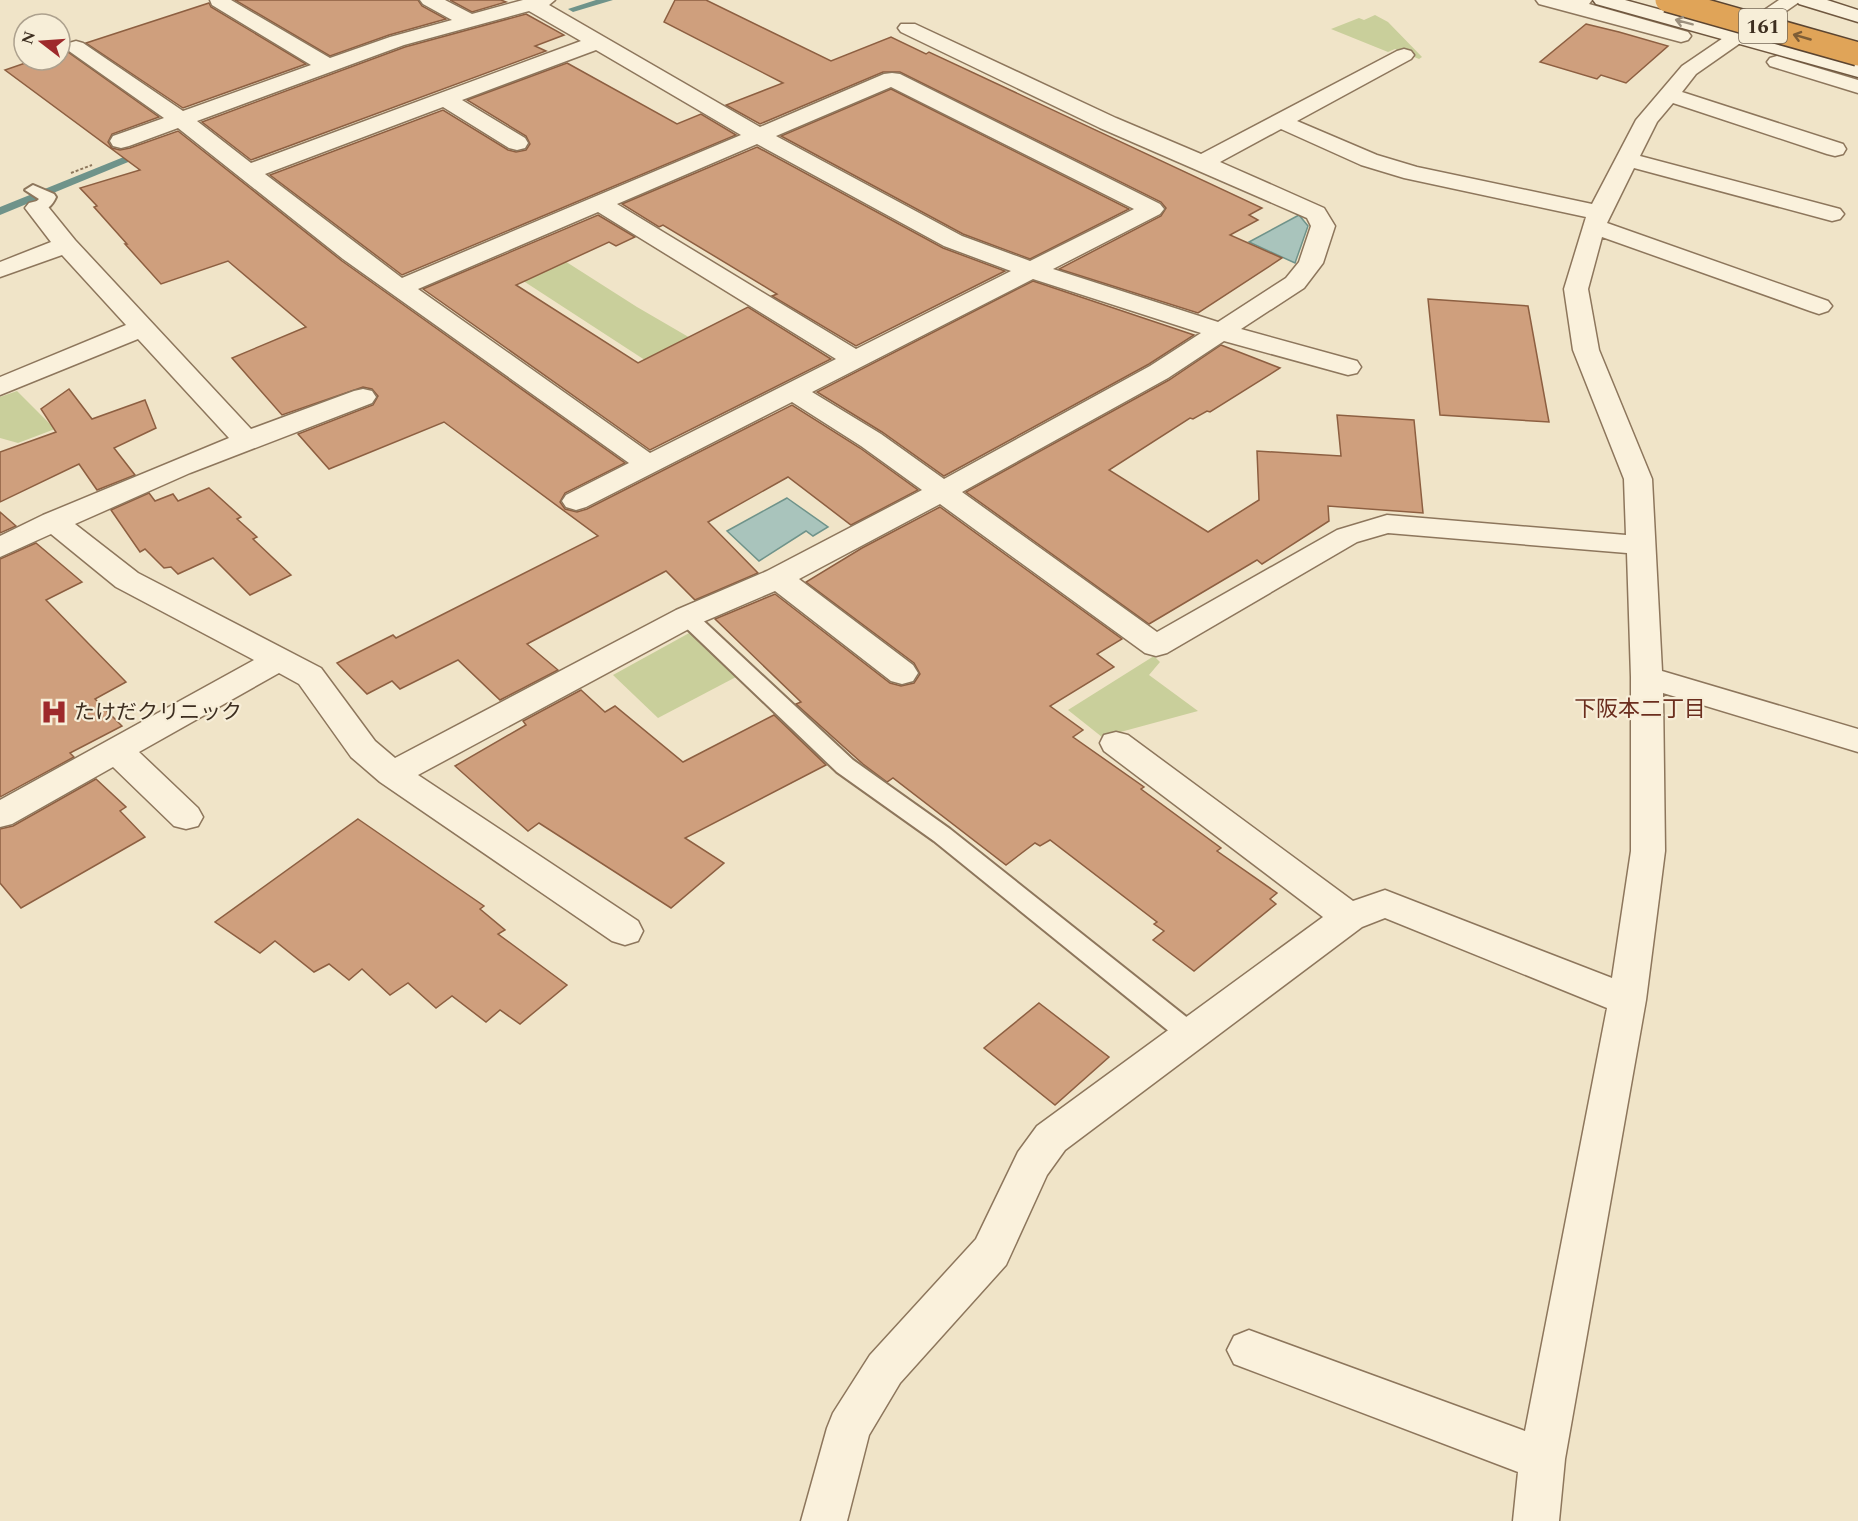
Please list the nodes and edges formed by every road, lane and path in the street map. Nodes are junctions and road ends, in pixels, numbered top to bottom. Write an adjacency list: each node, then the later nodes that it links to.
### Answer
1 (430, 0): 12 (street)
2 (1546, 0): 10 (street)
3 (1603, 0): 16 (street, one-way to 3)
4 (1667, 0): 19 (highway, 161, one-way to 4, bridge)
5 (1792, 0): 16 (street)
6 (1806, 0): 11 (street)
7 (219, 1): 22 (street)
8 (538, 2): 12 (street); 17 (street)
9 (1752, 3): 14 (highway, 161)
10 (1579, 4): 15 (street)
11 (1858, 16)
12 (468, 20): 22 (street)
13 (908, 28): 34 (street)
14 (1858, 32)
15 (1681, 36)
16 (1741, 36): 23 (street); 25 (street)
17 (597, 42): 26 (street); 29 (street)
18 (76, 47): 27 (street)
19 (1858, 54)
20 (1404, 55): 28 (street)
21 (1777, 62): 24 (street)
22 (326, 64): 27 (street)
23 (1858, 71)
24 (1858, 87)
25 (1668, 94): 32 (street); 33 (street)
26 (445, 99): 31 (street); 35 (street)
27 (182, 120): 30 (street); 35 (street)
28 (1280, 121): 34 (street); 39 (street)
29 (759, 136): 37 (street); 42 (street); 42 (street)
30 (121, 141)
31 (517, 143)
32 (1835, 149)
33 (1626, 159): 38 (street); 39 (street)
34 (1202, 163): 46 (street)
35 (249, 172): 43 (street)
36 (38, 196): 40 (street)
37 (599, 203): 43 (street); 47 (street)
38 (1832, 214)
39 (1596, 220): 44 (street); 57 (street)
40 (66, 245): 41 (street); 45 (street)
41 (0, 270)
42 (1031, 270): 46 (street); 47 (street)
43 (399, 288): 53 (street)
44 (1819, 306)
45 (142, 328): 49 (street); 52 (street)
46 (1222, 332): 48 (street); 54 (street)
47 (855, 359): 50 (street)
48 (1348, 367)
49 (0, 387)
50 (793, 391): 53 (street); 54 (street)
51 (363, 397): 52 (street)
52 (246, 440): 56 (street)
53 (648, 464): 55 (street)
54 (941, 492): 57 (street); 59 (street)
55 (576, 501)
56 (53, 521): 58 (street); 61 (street)
57 (1640, 546): 63 (street)
58 (0, 548)
59 (778, 578): 60 (street); 62 (street)
60 (687, 618): 67 (street); 73 (lane)
61 (279, 659): 66 (street); 67 (street)
62 (902, 673)
63 (1647, 677): 64 (street); 72 (street)
64 (1858, 741)
65 (1116, 743): 70 (street)
66 (116, 750): 68 (street); 69 (street)
67 (392, 774): 71 (street)
68 (0, 815)
69 (186, 817)
70 (1349, 917): 72 (street); 73 (street)
71 (625, 931)
72 (1627, 1000): 75 (street)
73 (1190, 1034): 76 (street)
74 (1249, 1350): 75 (street)
75 (1542, 1460): 77 (street)
76 (824, 1521)
77 (1536, 1521)

